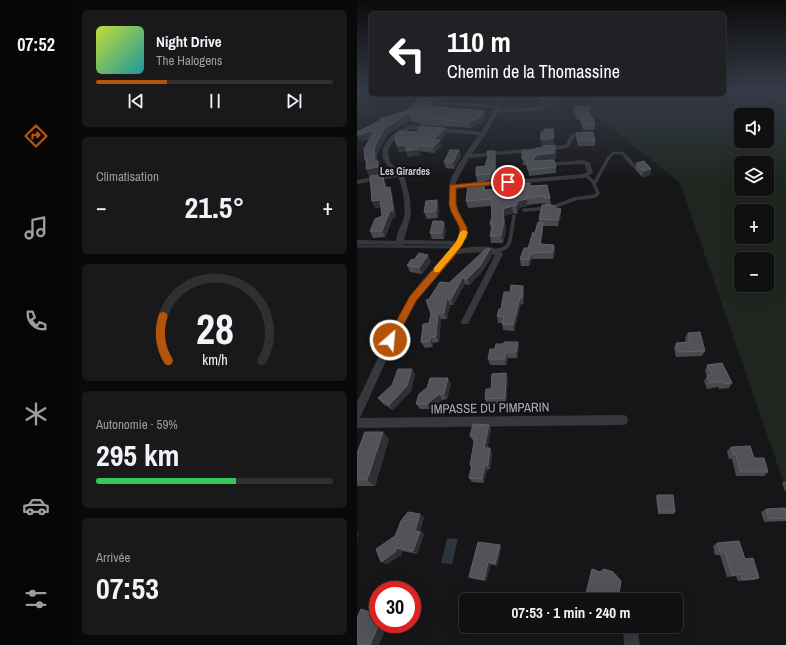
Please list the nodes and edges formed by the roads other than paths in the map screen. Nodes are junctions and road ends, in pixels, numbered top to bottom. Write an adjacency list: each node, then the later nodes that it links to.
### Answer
1 (491, 122): 3 (street)
2 (593, 133): 4 (street)
3 (483, 134): 4 (street); 7 (street)
4 (467, 156): 11 (street)
5 (538, 165): 8 (street)
6 (635, 166): 10 (lane)
7 (399, 174): 9 (street); 15 (street)
8 (586, 175): 10 (lane); 11 (street)
9 (357, 182)
10 (594, 184): 12 (lane)
11 (453, 187): 16 (street)
12 (524, 210)
13 (515, 216): 17 (lane)
14 (357, 242): 15 (lane)
15 (403, 243): 16 (street)
16 (460, 243): 18 (street)
17 (495, 251): 18 (street); 19 (street)
18 (453, 252): 20 (street)
19 (465, 322)
20 (357, 414)
21 (623, 420): 22 (street, IMPASSE DU PIMPARIN)
22 (357, 423)
23 (631, 633): 24 (street)
24 (632, 645)

